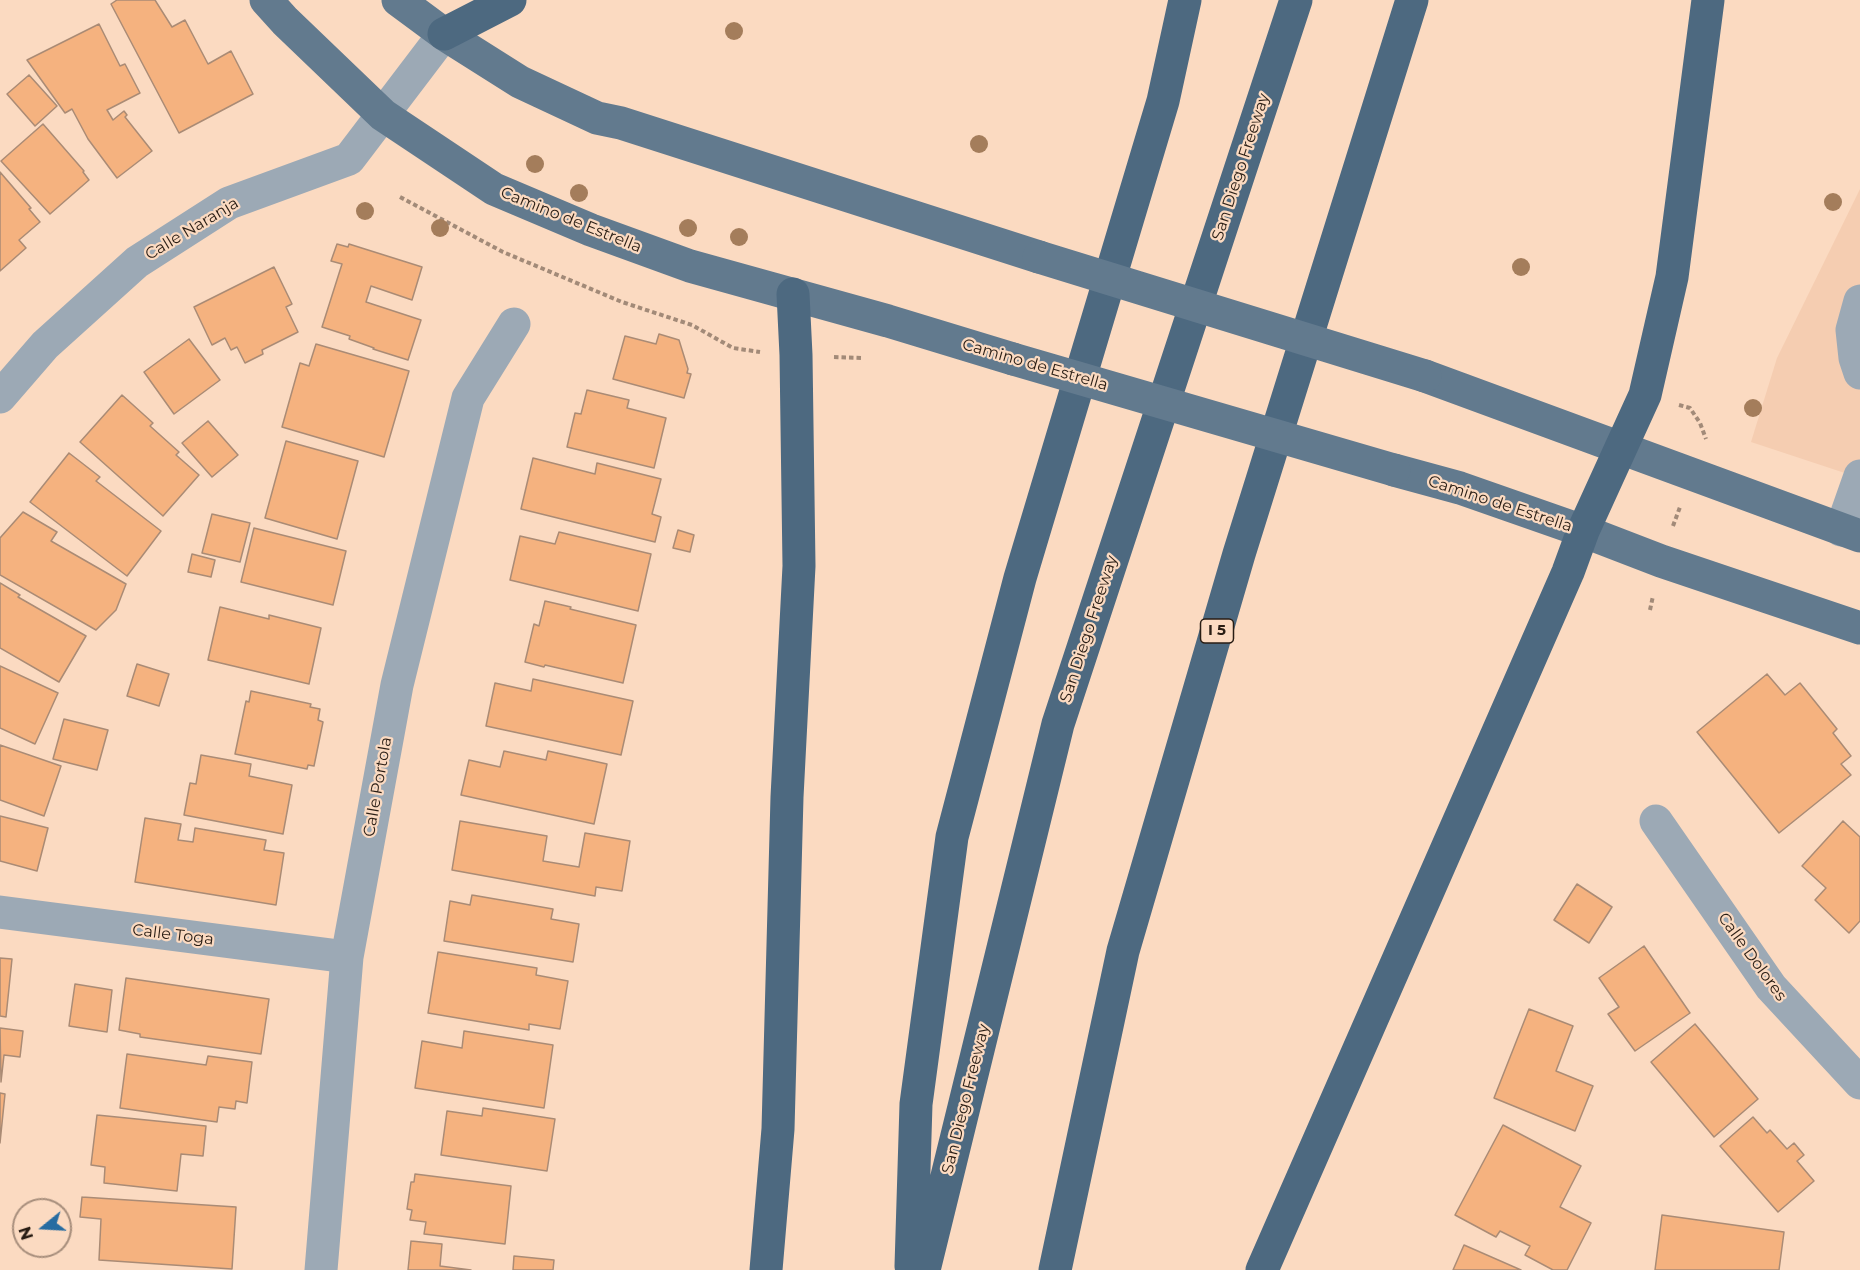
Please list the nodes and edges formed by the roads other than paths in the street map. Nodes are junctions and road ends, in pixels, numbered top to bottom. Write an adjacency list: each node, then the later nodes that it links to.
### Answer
1 (266, 0): 10 (main road, Camino de Estrella)
2 (398, 0): 9 (main road)
3 (452, 0): 9 (highway)
4 (510, 0): 9 (highway)
5 (1185, 0): 27 (highway)
6 (1296, 0): 28 (highway, San Diego Freeway)
7 (1412, 0): 29 (highway, I 5)
8 (1708, 0): 16 (highway)
9 (444, 34): 10 (street, Calle Naranja); 16 (main road, bridge)
10 (382, 115): 11 (main road, Camino de Estrella); 15 (street, Calle Naranja)
11 (793, 294): 18 (main road, Camino de Estrella, bridge); 26 (highway)
12 (1860, 301): 14 (street)
13 (514, 324): 23 (street, Calle Portola)
14 (1860, 373)
15 (0, 397)
16 (1622, 448): 18 (highway); 19 (main road)
17 (1860, 476): 19 (street)
18 (1583, 531): 20 (main road, Camino de Estrella); 30 (highway)
19 (1850, 533)
20 (1860, 628)
21 (1656, 821): 24 (street, Calle Dolores)
22 (0, 912): 23 (street, Calle Toga)
23 (347, 957): 25 (street, Calle Portola)
24 (1860, 1083)
25 (321, 1270)
26 (765, 1270)
27 (910, 1270)
28 (924, 1270)
29 (1055, 1270)
30 (1262, 1270)

